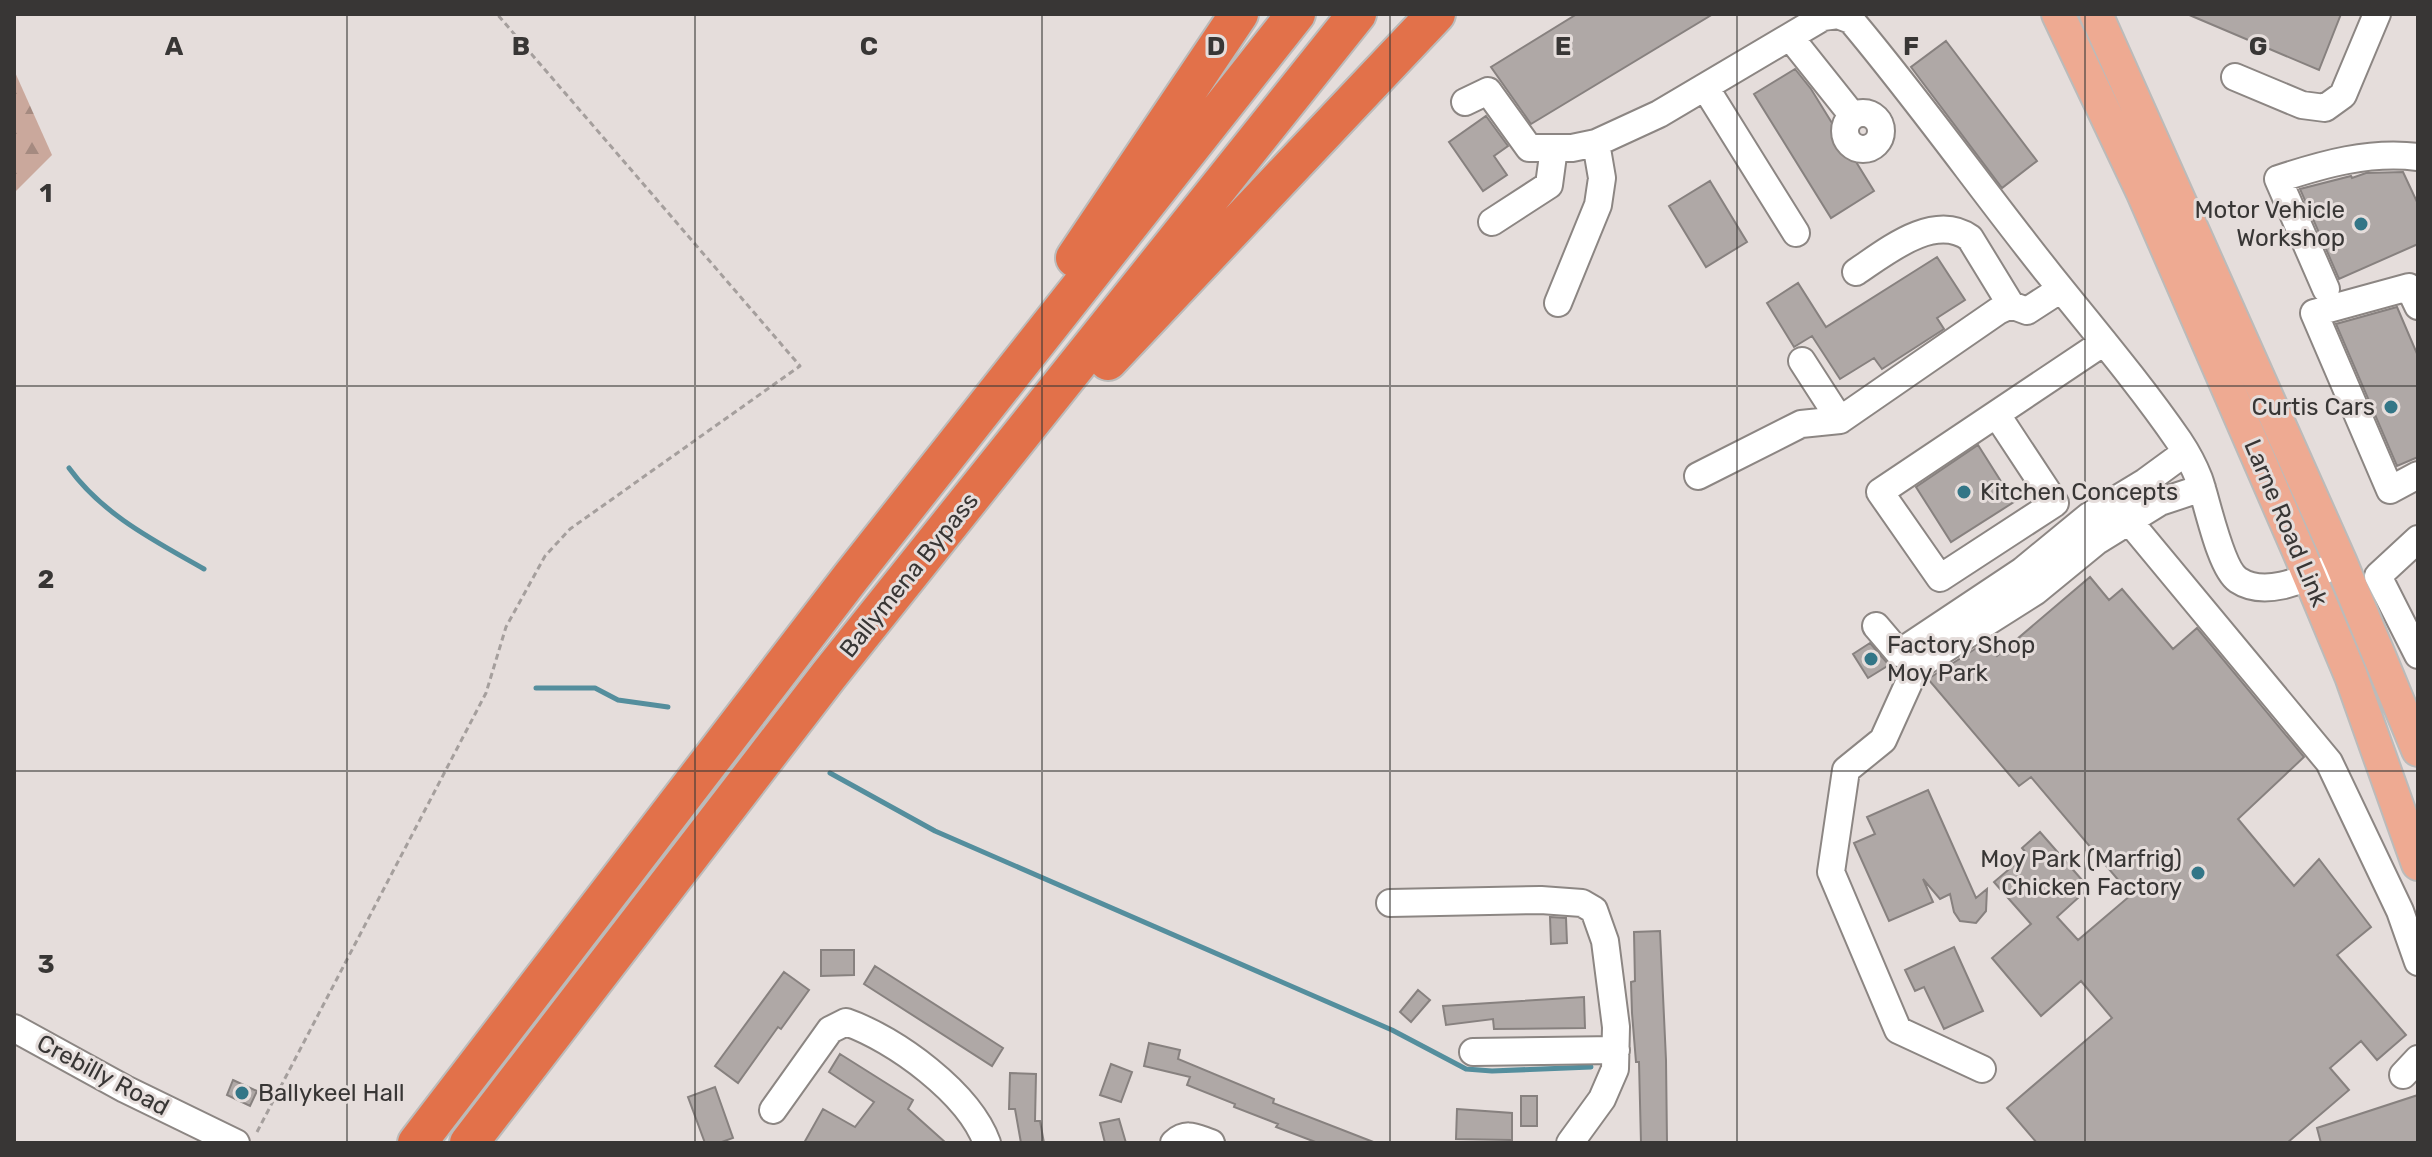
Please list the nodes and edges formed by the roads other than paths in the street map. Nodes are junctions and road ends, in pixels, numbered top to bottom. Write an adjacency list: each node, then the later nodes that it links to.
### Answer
1 (1239, 14): 42 (highway)
2 (1296, 14): 42 (highway, Ballymena Bypass)
3 (1357, 14): 39 (highway, Ballymena Bypass)
4 (1436, 14): 39 (highway)
5 (2058, 14): 35 (main road, Larne Road Link)
6 (2096, 14): 34 (main road, Larne Road Link)
7 (2377, 14): 9 (street)
8 (1790, 37): 10 (street); 12 (street); 19 (street)
9 (2235, 77)
10 (1705, 87): 13 (street); 17 (street)
11 (1465, 102): 14 (street)
12 (1853, 116)
13 (1596, 143): 14 (street); 22 (street)
14 (1542, 148): 16 (street)
15 (2418, 157): 20 (street)
16 (1492, 222)
17 (1796, 233)
18 (1856, 272): 23 (street)
19 (2061, 289): 23 (street); 24 (street)
20 (2326, 289)
21 (2415, 291): 29 (street)
22 (1558, 303)
23 (2011, 305): 27 (street)
24 (2104, 342): 26 (street); 28 (street)
25 (1802, 361): 27 (street)
26 (1997, 415): 26 (street)
27 (1840, 420): 30 (street)
28 (2186, 452): 31 (street); 36 (street)
29 (2418, 475)
30 (1698, 476)
31 (2202, 488): 32 (street); 35 (street)
32 (2129, 521): 45 (street); 49 (street)
33 (2418, 539): 37 (street)
34 (2341, 563): 35 (street); 38 (main road, Larne Road Link)
35 (2310, 576): 43 (main road, Larne Road Link)
36 (1876, 626)
37 (2418, 655)
38 (2381, 660): 40 (street); 41 (main road, Larne Road Link)
39 (829, 675): 53 (highway, Ballymena Bypass)
40 (2418, 719)
41 (2418, 750)
42 (681, 796): 52 (highway, Ballymena Bypass)
43 (2418, 864)
44 (1390, 903): 47 (street)
45 (2418, 962)
46 (14, 1028): 51 (street, Crebilly Road)
47 (1616, 1050): 48 (street); 57 (street)
48 (1473, 1052)
49 (1982, 1069)
50 (773, 1110): 54 (street)
51 (236, 1143)
52 (417, 1143)
53 (469, 1143)
54 (987, 1143)
55 (1174, 1143): 56 (street)
56 (1211, 1143)
57 (1570, 1143)

